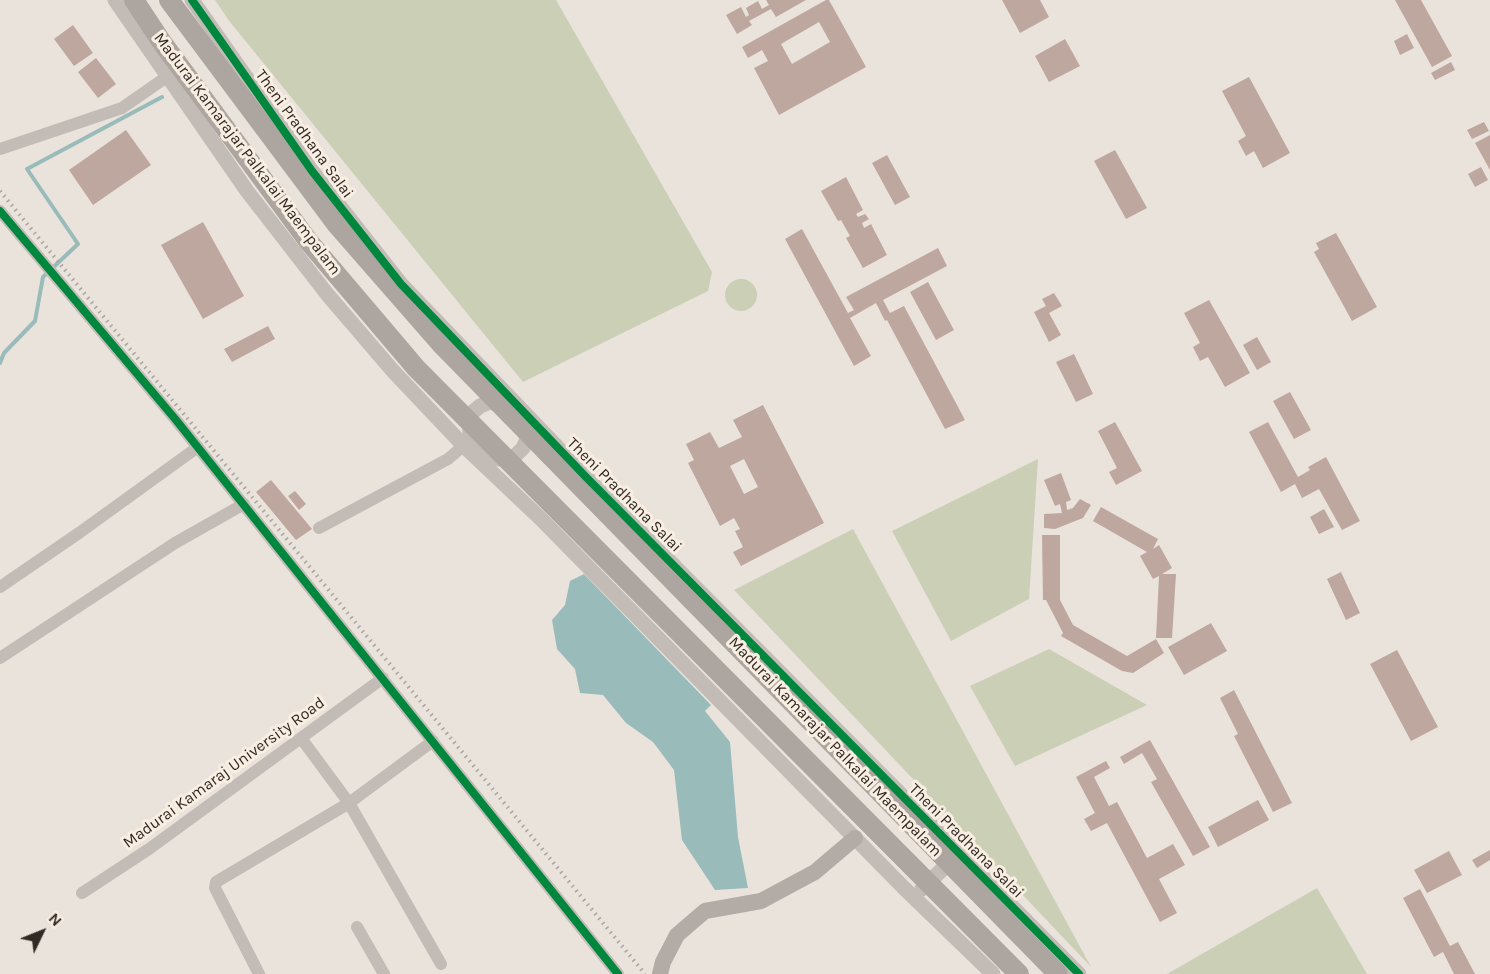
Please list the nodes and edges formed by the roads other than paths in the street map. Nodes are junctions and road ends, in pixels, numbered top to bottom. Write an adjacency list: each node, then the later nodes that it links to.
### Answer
1 (115, 0): 5 (street)
2 (134, 0): 35 (highway, Madurai Kamarajar Palkalai Maempalam)
3 (169, 0): 36 (highway, Madurai Kamarajar Palkalai Maempalam)
4 (192, 0): 8 (street, Theni Pradhana Salai)
5 (168, 76): 6 (street); 12 (street)
6 (0, 149)
7 (0, 211): 13 (street)
8 (494, 381): 9 (street); 11 (street, Theni Pradhana Salai)
9 (501, 405): 10 (street); 12 (street)
10 (524, 427): 11 (street); 14 (street)
11 (544, 433): 25 (street, Theni Pradhana Salai)
12 (469, 439): 14 (street); 15 (street); 17 (street)
13 (198, 447): 16 (street); 18 (street)
14 (493, 458): 15 (street)
15 (500, 480): 24 (street)
16 (244, 504): 19 (street); 20 (street)
17 (319, 528)
18 (0, 587)
19 (0, 658)
20 (383, 678): 21 (street, Madurai Kamaraj University Road); 22 (street)
21 (301, 738): 23 (street); 26 (street, Madurai Kamaraj University Road)
22 (434, 741): 23 (street); 32 (street)
23 (349, 803): 29 (street); 30 (street)
24 (855, 838): 27 (street); 33 (main road)
25 (959, 853): 27 (street); 37 (street, Theni Pradhana Salai)
26 (82, 893)
27 (914, 897): 34 (street)
28 (357, 927): 31 (street)
29 (441, 964)
30 (259, 974)
31 (384, 974)
32 (618, 974)
33 (660, 974)
34 (993, 974)
35 (1019, 974)
36 (1058, 974)
37 (1079, 974)

